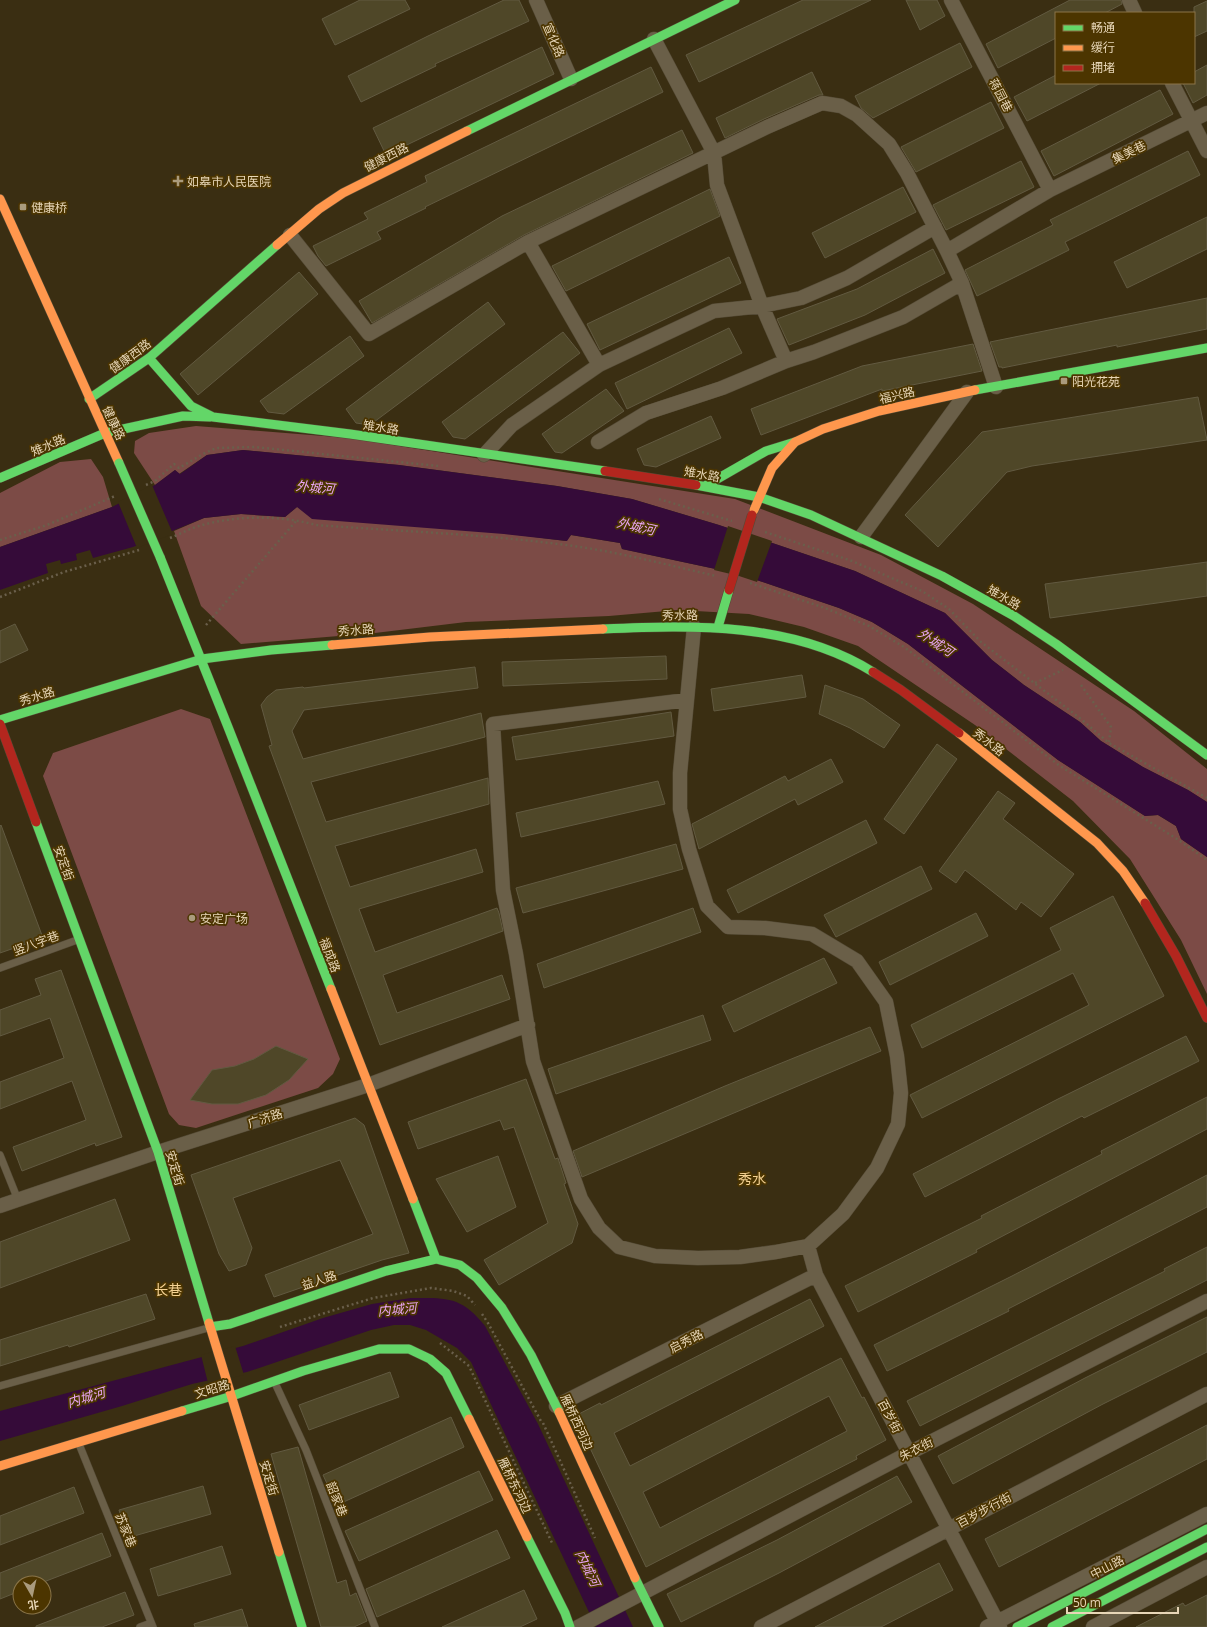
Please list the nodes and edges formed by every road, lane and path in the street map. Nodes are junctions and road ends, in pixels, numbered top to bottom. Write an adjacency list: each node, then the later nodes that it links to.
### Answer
1 (536, 0): 7 (street, 宣化路)
2 (735, 0): 6 (street, 健康西路)
3 (951, 0): 13 (street, 蒋园巷)
4 (1129, 0): 5 (street)
5 (1135, 12)
6 (654, 39): 7 (street, 健康西路); 12 (street)
7 (571, 79): 16 (street, 健康西路)
8 (1173, 84): 10 (street)
9 (1207, 113): 10 (street, 集美巷)
10 (1192, 121): 11 (street); 13 (street, 集美巷)
11 (1207, 151)
12 (714, 153): 15 (street); 17 (street); 20 (street)
13 (1050, 190): 18 (street, 集美巷)
14 (0, 199): 27 (street, 健康路)
15 (935, 227): 18 (street); 20 (street)
16 (290, 235): 17 (street); 22 (street, 健康西路)
17 (528, 242): 24 (street)
18 (947, 251): 19 (street)
19 (962, 283): 23 (street); 25 (street)
20 (762, 306): 23 (street); 24 (street)
21 (1207, 348): 25 (street, 福兴路)
22 (150, 358): 27 (street, 健康西路); 28 (street, 雉水路)
23 (786, 361): 30 (street)
24 (599, 365): 32 (street)
25 (996, 387): 26 (street, 福兴路)
26 (967, 392): 31 (street, 福兴路); 43 (street)
27 (89, 399): 29 (street, 健康路)
28 (213, 417): 29 (street, 雉水路); 32 (street, 雉水路)
29 (105, 433): 34 (street, 雉水路); 47 (street, 健康路, bridge)
30 (598, 442)
31 (795, 442): 36 (street); 38 (street, 福兴路)
32 (484, 454): 36 (street, 雉水路)
33 (442, 467): 35 (path)
34 (0, 478)
35 (141, 486)
36 (705, 486): 38 (street, 雉水路)
37 (120, 494): 44 (path)
38 (759, 497): 43 (street, 雉水路); 46 (street, 福兴路, bridge)
39 (656, 498): 41 (path)
40 (297, 520): 47 (path)
41 (733, 521)
42 (762, 531): 51 (path)
43 (861, 537): 56 (street, 雉水路)
44 (0, 540)
45 (694, 627): 46 (street, 秀水路); 48 (street, 秀水路); 52 (street)
46 (718, 627): 60 (street, 秀水路)
47 (194, 639): 48 (street, 健康路)
48 (202, 659): 53 (street, 秀水路); 62 (street, 福成路)
49 (1068, 672): 51 (path)
50 (1078, 680): 55 (path)
51 (1034, 683): 55 (path)
52 (687, 700): 61 (street); 67 (street)
53 (0, 720)
54 (0, 724): 58 (street, 安定街)
55 (1109, 743): 57 (path)
56 (1207, 755)
57 (1207, 798)
58 (80, 939): 59 (lane, 竖八字巷); 63 (street, 安定街)
59 (0, 968)
60 (1207, 1018)
61 (528, 1025): 62 (street, 广济路); 67 (street)
62 (368, 1085): 63 (street, 广济路); 68 (street, 福成路)
63 (158, 1152): 65 (street, 广济路); 72 (street, 安定街)
64 (0, 1155): 65 (lane)
65 (18, 1200): 66 (street, 广济路)
66 (0, 1206)
67 (808, 1246): 69 (street, 百岁街)
68 (436, 1259): 72 (street, 益人路); 79 (street, 雁桥西河边)
69 (816, 1275): 79 (street, 启秀路); 82 (street, 百岁街)
70 (1207, 1301): 82 (street, 朱衣街)
71 (278, 1328): 80 (path)
72 (211, 1331): 76 (lane); 78 (street, 安定街)
73 (438, 1342): 88 (path)
74 (430, 1359): 75 (street, 文昭路); 97 (street, 雁桥东河边)
75 (274, 1381): 78 (street, 文昭路); 96 (lane, 韶家巷)
76 (0, 1386)
77 (1207, 1394): 85 (street, 百岁步行街)
78 (232, 1396): 81 (street, 文昭路); 95 (street, 安定街)
79 (556, 1406): 90 (street, 雁桥西河边)
80 (542, 1423)
81 (78, 1442): 83 (street, 文昭路); 92 (lane, 苏家巷)
82 (909, 1453): 85 (street, 百岁街); 90 (street, 朱衣街)
83 (0, 1466)
84 (1207, 1514): 93 (street)
85 (949, 1529): 93 (street, 百岁街); 99 (street, 百岁步行街)
86 (1207, 1529): 100 (street, 中山路)
87 (1207, 1547): 101 (street)
88 (555, 1550)
89 (1207, 1567): 102 (street)
90 (642, 1594): 91 (street, 朱衣街); 98 (street, 雁桥西河边)
91 (584, 1624)
92 (152, 1625): 94 (lane)
93 (995, 1625)
94 (140, 1627)
95 (302, 1627)
96 (375, 1627)
97 (570, 1627)
98 (659, 1627)
99 (761, 1627)
100 (1017, 1627)
101 (1052, 1627)
102 (1093, 1627)

